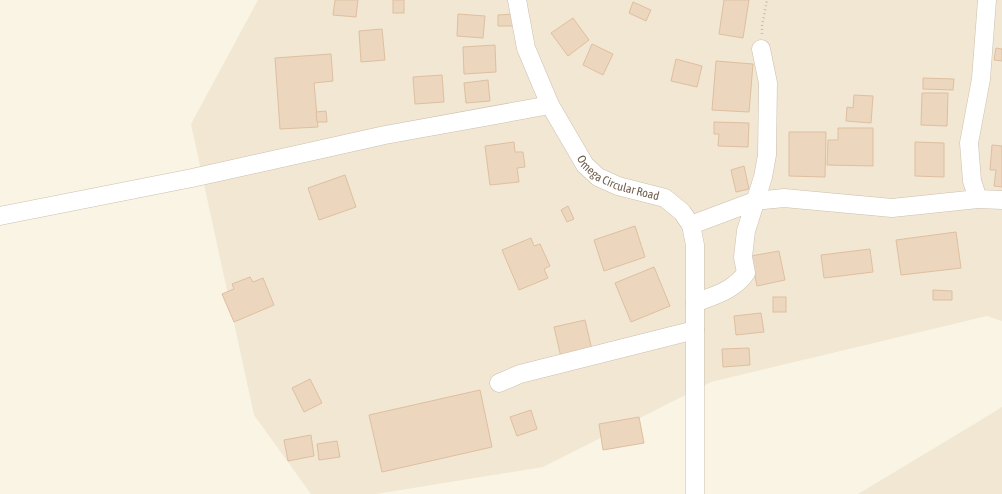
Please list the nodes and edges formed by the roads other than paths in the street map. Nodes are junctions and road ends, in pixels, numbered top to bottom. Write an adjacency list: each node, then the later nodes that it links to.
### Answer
1 (516, 0): 4 (street, Omega Circular Road)
2 (988, 0): 5 (street)
3 (761, 48): 7 (street)
4 (550, 105): 8 (street); 9 (street, Omega Circular Road)
5 (978, 199): 6 (street); 7 (street)
6 (1002, 200)
7 (755, 201): 9 (street); 10 (street)
8 (0, 216)
9 (691, 225): 10 (street, Omega Circular Road)
10 (695, 303): 11 (street, Omega Circular Road)
11 (695, 330): 12 (street); 13 (street, Omega Circular Road)
12 (498, 383)
13 (695, 494)

